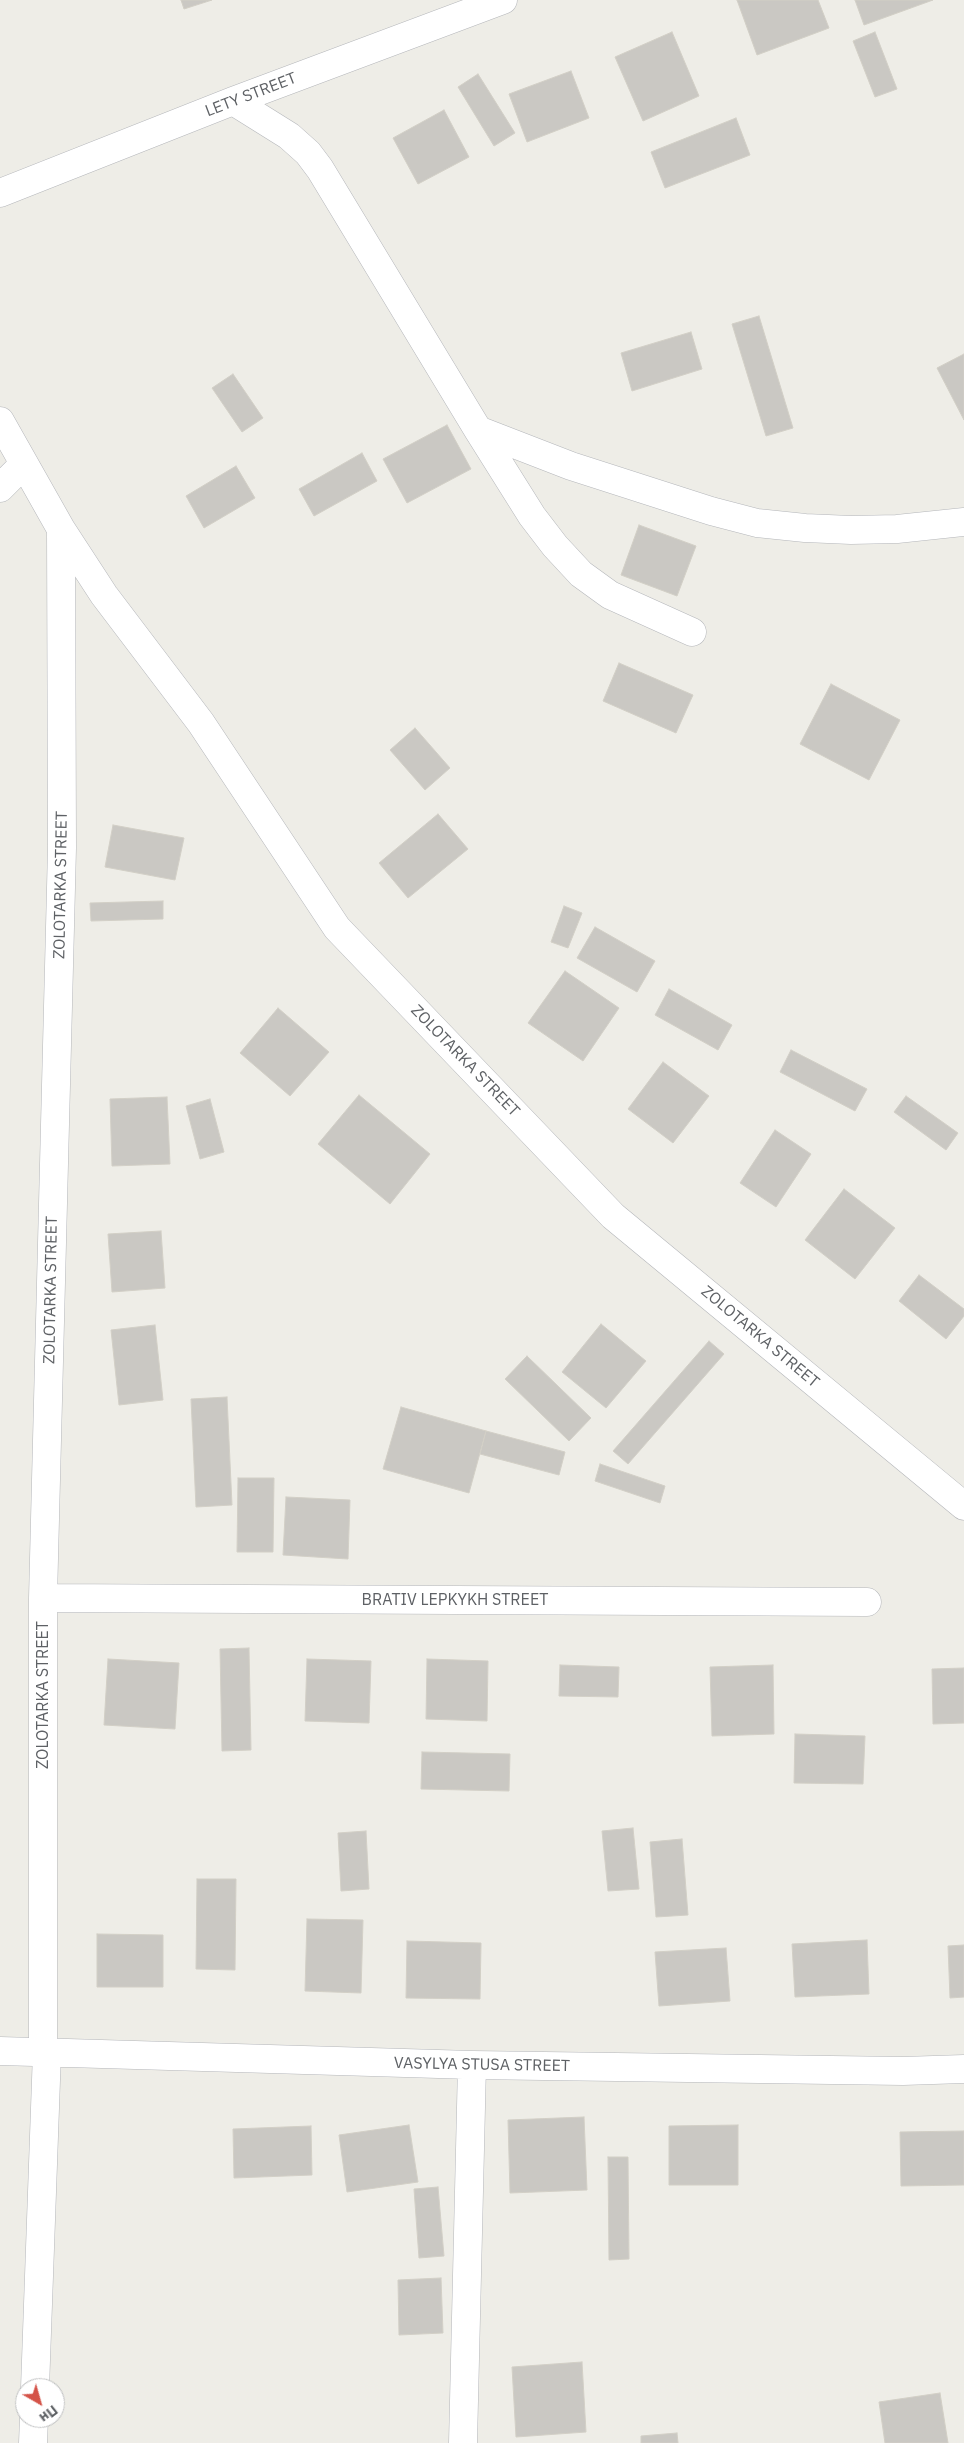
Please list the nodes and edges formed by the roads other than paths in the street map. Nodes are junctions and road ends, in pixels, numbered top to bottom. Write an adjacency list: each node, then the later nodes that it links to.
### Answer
1 (503, 0): 2 (street, LETY STREET)
2 (233, 101): 3 (street, LETY STREET); 5 (street)
3 (0, 193)
4 (0, 421): 6 (street, ZOLOTARKA STREET)
5 (478, 430): 8 (street); 10 (street)
6 (24, 464): 7 (street); 9 (street, ZOLOTARKA STREET)
7 (0, 488)
8 (964, 522)
9 (61, 529): 11 (street, ZOLOTARKA STREET); 12 (street, ZOLOTARKA STREET)
10 (692, 632)
11 (964, 1506)
12 (43, 1598): 13 (street, BRATIV LEPKYKH STREET); 14 (street, ZOLOTARKA STREET)
13 (866, 1602)
14 (45, 2051): 15 (street, VASYLYA STUSA STREET); 16 (street, VASYLYA STUSA STREET); 18 (street, ZOLOTARKA STREET)
15 (0, 2052)
16 (472, 2065): 17 (street, VASYLYA STUSA STREET); 21 (street)
17 (964, 2070)
18 (35, 2378)
19 (34, 2428): 20 (street)
20 (33, 2443)
21 (463, 2443)

